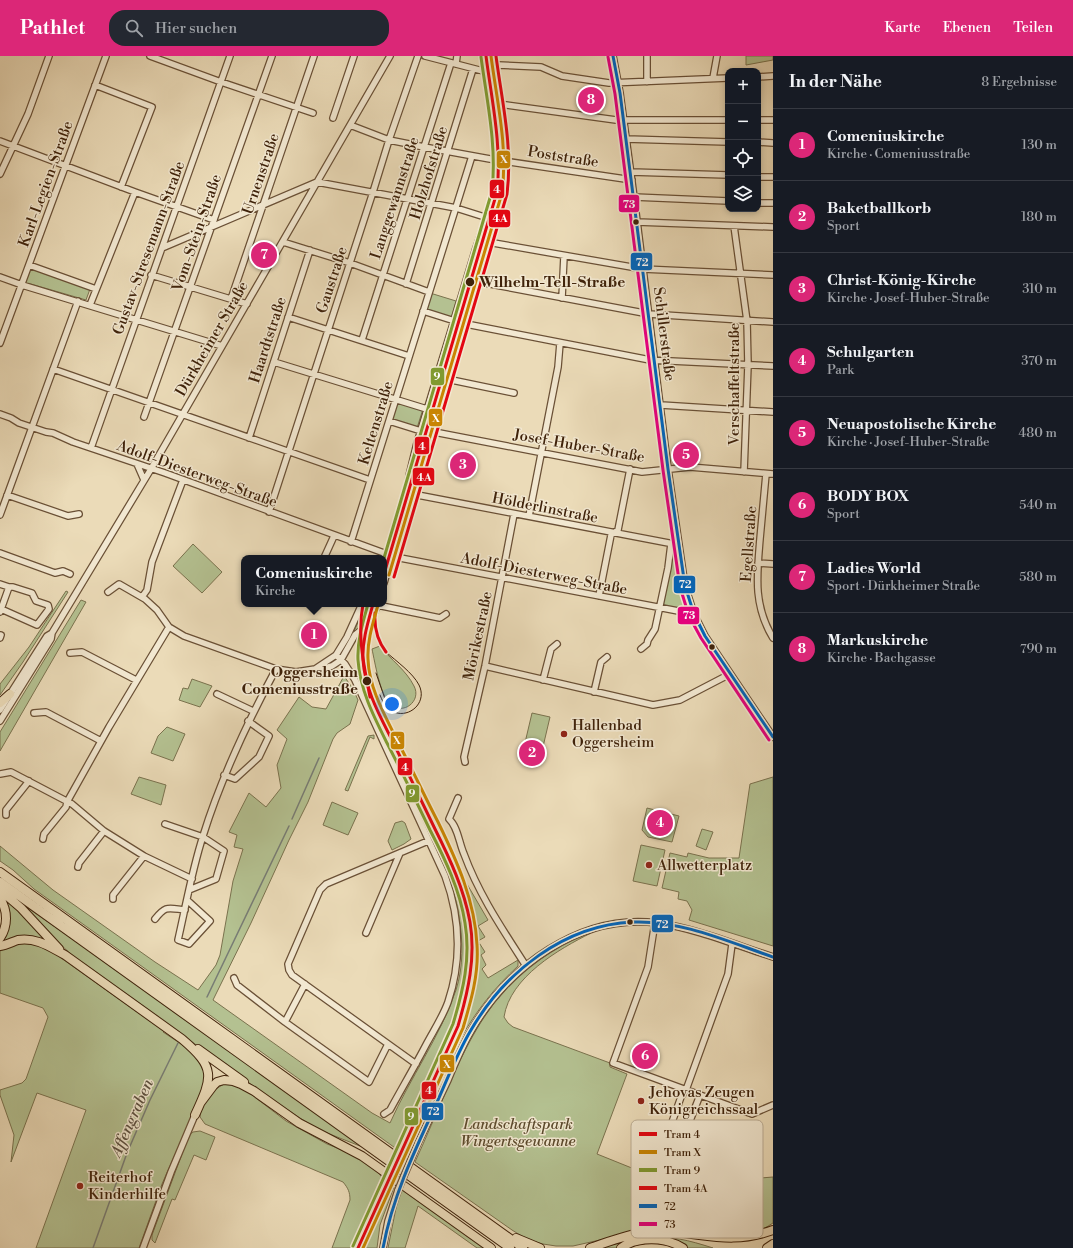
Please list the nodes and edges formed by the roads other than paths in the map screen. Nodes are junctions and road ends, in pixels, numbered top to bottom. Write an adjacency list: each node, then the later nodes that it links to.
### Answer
1 (49, 56): 42 (street)
2 (106, 56): 25 (street, Karl-Legien-Straße)
3 (150, 56): 22 (street)
4 (230, 56): 22 (street, Gustav-Stresemann-Straße)
5 (272, 56): 26 (street, Vom-Stein-Straße)
6 (314, 56): 28 (street, Urnenstraße)
7 (354, 56): 30 (street)
8 (390, 56): 35 (street, Dürkheimer Straße)
9 (418, 56): 37 (street, Gaustraße)
10 (425, 56): 15 (street)
11 (457, 56): 15 (street, Langgewannstraße)
12 (613, 56): 24 (street, Schillerstraße)
13 (647, 56): 23 (street)
14 (716, 56): 20 (street)
15 (453, 64): 16 (street); 43 (street, Langgewannstraße)
16 (473, 69): 17 (street); 44 (street, Holzhofstraße)
17 (486, 70): 24 (street); 27 (street)
18 (773, 76): 19 (street)
19 (761, 77)
20 (713, 78): 21 (street); 23 (street)
21 (725, 78)
22 (221, 82): 26 (street); 65 (street, Gustav-Stresemann-Straße)
23 (647, 82): 24 (street)
24 (618, 83): 31 (street, Schillerstraße)
25 (95, 85): 47 (street, Karl-Legien-Straße); 55 (street)
26 (258, 95): 28 (street); 68 (street, Vom-Stein-Straße)
27 (492, 103): 31 (street); 46 (street)
28 (296, 108): 29 (street); 64 (street, Urnenstraße)
29 (313, 113)
30 (333, 118)
31 (626, 120): 32 (street); 36 (street, Schillerstraße)
32 (725, 120)
33 (761, 120): 34 (street)
34 (773, 120)
35 (350, 125): 37 (street, Poststraße); 54 (street, Dürkheimer Straße)
36 (629, 139): 39 (street); 48 (street, Schillerstraße)
37 (389, 140): 43 (street, Poststraße); 57 (street, Gaustraße)
38 (0, 141): 42 (street)
39 (725, 142)
40 (761, 142): 41 (street)
41 (773, 143)
42 (14, 146): 47 (street); 49 (street)
43 (424, 147): 44 (street, Poststraße); 59 (street, Langgewannstraße)
44 (448, 151): 45 (street, Poststraße); 61 (street, Holzhofstraße)
45 (472, 156): 46 (street, Poststraße); 66 (street, Keltenstraße)
46 (499, 160): 53 (street, Poststraße); 67 (street)
47 (65, 166): 55 (street); 80 (street, Karl-Legien-Straße)
48 (633, 172): 50 (street); 53 (street, Schillerstraße)
49 (0, 174)
50 (725, 176)
51 (761, 176): 52 (street)
52 (773, 177)
53 (632, 180): 58 (street, Schillerstraße)
54 (317, 182): 57 (street); 64 (street); 74 (street, Dürkheimer Straße)
55 (121, 187): 56 (street)
56 (135, 192): 65 (street); 91 (street)
57 (373, 192): 59 (street); 79 (street, Gaustraße)
58 (634, 197): 60 (street); 69 (street, Schillerstraße)
59 (408, 198): 61 (street); 84 (street, Langgewannstraße)
60 (725, 201)
61 (432, 203): 66 (street); 88 (street, Holzhofstraße)
62 (761, 203): 63 (street)
63 (773, 203)
64 (263, 205): 71 (street); 94 (street, Urnenstraße)
65 (177, 207): 68 (street); 76 (street, Gustav-Stresemann-Straße)
66 (456, 208): 67 (street); 92 (street, Keltenstraße)
67 (488, 219): 73 (street); 75 (street)
68 (214, 220): 71 (street, Vom-Stein-Straße)
69 (637, 222): 70 (street); 81 (street, Schillerstraße)
70 (734, 226): 72 (street); 82 (street, Verschaffeltstraße)
71 (212, 227): 76 (street); 90 (street, Vom-Stein-Straße)
72 (773, 227)
73 (479, 241): 75 (street); 102 (street)
74 (283, 242): 77 (street); 96 (street, Dürkheimer Straße)
75 (485, 242): 78 (street); 87 (street)
76 (162, 248): 83 (street, Gustav-Stresemann-Straße)
77 (310, 250): 79 (street); 100 (street, Haardtstraße)
78 (564, 256): 81 (street); 93 (street)
79 (350, 263): 84 (street); 106 (street, Gaustraße)
80 (29, 265): 89 (street, Karl-Legien-Straße); 91 (street)
81 (643, 269): 82 (street); 99 (street, Schillerstraße)
82 (740, 274): 85 (street); 103 (street, Verschaffeltstraße)
83 (151, 275): 90 (street); 101 (street, Gustav-Stresemann-Straße)
84 (382, 275): 88 (street); 108 (street, Langgewannstraße)
85 (773, 275)
86 (0, 277): 89 (street)
87 (474, 281): 93 (street); 105 (street)
88 (406, 284): 92 (street)
89 (22, 285): 95 (street); 109 (street, Karl-Legien-Straße)
90 (190, 287): 94 (street); 107 (street, Vom-Stein-Straße)
91 (96, 289): 97 (street)
92 (429, 292): 98 (street, Keltenstraße)
93 (562, 298): 99 (street)
94 (231, 299): 96 (street)
95 (78, 301): 97 (street); 117 (street)
96 (247, 304): 111 (street, Dürkheimer Straße)
97 (90, 305): 101 (street)
98 (423, 311): 102 (street); 112 (street, Keltenstraße)
99 (649, 314): 103 (street); 113 (street, Schillerstraße)
100 (288, 317): 106 (street); 114 (street, Haardtstraße)
101 (135, 320): 107 (street); 121 (street, Gustav-Stresemann-Straße)
102 (454, 321): 105 (street); 119 (street)
103 (747, 321): 104 (street); 115 (street, Verschaffeltstraße)
104 (773, 322)
105 (462, 323): 110 (street); 120 (street)
106 (328, 330): 108 (street); 118 (street, Gaustraße)
107 (175, 331): 111 (street); 124 (street, Vom-Stein-Straße)
108 (362, 340): 112 (street)
109 (0, 343)
110 (560, 343): 113 (street); 140 (street)
111 (222, 346): 131 (street, Dürkheimer Straße)
112 (409, 356): 123 (street, Keltenstraße)
113 (655, 360): 115 (street); 125 (street, Schillerstraße)
114 (274, 362): 118 (street); 137 (street, Haardtstraße)
115 (748, 365): 116 (street); 127 (street, Verschaffeltstraße)
116 (773, 366)
117 (53, 369): 121 (street); 134 (street)
118 (314, 375): 123 (street); 139 (street, Gaustraße)
119 (437, 377): 120 (street); 126 (street)
120 (444, 379): 122 (street); 128 (street)
121 (111, 390): 124 (street); 138 (street, Gustav-Stresemann-Straße)
122 (514, 392)
123 (396, 400): 126 (street); 133 (street, Keltenstraße)
124 (149, 403): 131 (street); 132 (street, Vom-Stein-Straße)
125 (661, 405): 127 (street); 144 (street, Schillerstraße)
126 (428, 409): 128 (street); 135 (street)
127 (747, 410): 129 (street); 145 (street, Verschaffeltstraße)
128 (435, 412): 136 (street)
129 (773, 412)
130 (0, 414): 134 (street, Adolf-Diesterweg-Straße)
131 (182, 415): 137 (street); 142 (street, Dürkheimer Straße)
132 (144, 417)
133 (389, 421): 135 (street, Josef-Huber-Straße); 150 (street, Keltenstraße)
134 (31, 427): 138 (street, Adolf-Diesterweg-Straße); 152 (street)
135 (421, 431): 136 (street, Josef-Huber-Straße); 151 (street)
136 (429, 431): 140 (street, Josef-Huber-Straße); 151 (street)
137 (249, 438): 139 (street)
138 (91, 448): 141 (street, Adolf-Diesterweg-Straße)
139 (289, 452): 150 (street); 153 (street, Gaustraße)
140 (541, 452): 143 (street, Josef-Huber-Straße); 157 (street)
141 (137, 464): 142 (street, Adolf-Diesterweg-Straße); 148 (street)
142 (151, 469): 148 (street, Dürkheimer Straße); 149 (street, Adolf-Diesterweg-Straße)
143 (630, 469): 144 (street, Josef-Huber-Straße); 158 (street)
144 (668, 469): 145 (street, Josef-Huber-Straße); 162 (street, Schillerstraße)
145 (744, 472): 146 (street, Josef-Huber-Straße)
146 (766, 474): 147 (street, Josef-Huber-Straße); 167 (street, Egellstraße)
147 (773, 474)
148 (144, 480): 185 (street, Dürkheimer Straße)
149 (183, 480): 153 (street, Adolf-Diesterweg-Straße); 176 (street)
150 (370, 480): 160 (street, Keltenstraße)
151 (407, 493): 155 (street, Hölderlinstraße); 166 (street)
152 (7, 495): 154 (street); 156 (street)
153 (269, 512): 159 (street, Adolf-Diesterweg-Straße)
154 (78, 514)
155 (514, 514): 157 (street, Hölderlinstraße); 171 (street, Mörikestraße)
156 (0, 515)
157 (529, 516): 158 (street, Hölderlinstraße)
158 (614, 533): 161 (street, Hölderlinstraße); 175 (street)
159 (334, 536): 160 (street, Adolf-Diesterweg-Straße); 164 (street)
160 (351, 542): 165 (street, Adolf-Diesterweg-Straße)
161 (671, 544): 162 (street, Hölderlinstraße); 180 (street)
162 (679, 545): 183 (street, Schillerstraße)
163 (0, 553): 170 (street)
164 (325, 555)
165 (384, 555)
166 (387, 556): 169 (street); 171 (street, Adolf-Diesterweg-Straße)
167 (758, 563): 168 (street); 186 (street, Egellstraße)
168 (773, 564)
169 (387, 572)
170 (70, 574)
171 (502, 578): 175 (street, Adolf-Diesterweg-Straße); 192 (street, Mörikestraße)
172 (0, 584): 173 (street)
173 (9, 587): 181 (street); 181 (street)
174 (108, 592): 176 (street)
175 (599, 596): 180 (street, Adolf-Diesterweg-Straße)
176 (142, 597): 184 (street)
177 (361, 607): 191 (street)
178 (377, 607): 191 (street)
179 (387, 607): 182 (street)
180 (660, 608): 183 (street, Adolf-Diesterweg-Straße); 188 (street)
181 (1, 611)
182 (446, 614)
183 (694, 614): 194 (street, Schillerstraße)
184 (169, 627): 193 (street); 195 (street)
185 (52, 633): 198 (street, Dürkheimer Straße); 204 (street, Dürkheimer Straße)
186 (773, 638)
187 (556, 644): 196 (street)
188 (641, 649)
189 (70, 653): 195 (street)
190 (607, 656): 197 (street)
191 (338, 658): 193 (street); 219 (street)
192 (485, 666): 196 (street); 208 (street, Mörikestraße)
193 (276, 669): 202 (street)
194 (730, 674): 197 (street); 206 (street, Schillerstraße)
195 (136, 680): 207 (street)
196 (543, 680): 197 (street)
197 (594, 692)
198 (10, 694): 200 (highway); 201 (street, Dürkheimer Straße)
199 (217, 694): 202 (street)
200 (0, 703)
201 (0, 710)
202 (253, 711): 205 (street)
203 (34, 713): 207 (street)
204 (0, 721)
205 (248, 721): 210 (street); 210 (street)
206 (773, 737)
207 (101, 741): 213 (street)
208 (464, 762)
209 (0, 774): 211 (street)
210 (224, 776): 217 (street)
211 (29, 781): 213 (street); 214 (street)
212 (458, 798): 240 (street)
213 (67, 802): 216 (street); 218 (street)
214 (6, 815)
215 (164, 824): 217 (street)
216 (104, 831): 221 (street); 222 (street)
217 (203, 837): 224 (street); 227 (street)
218 (43, 839)
219 (428, 840): 220 (street); 246 (street)
220 (400, 852): 234 (street); 242 (street)
221 (144, 856): 224 (street); 229 (street)
222 (78, 867)
223 (0, 872): 258 (highway)
224 (192, 879): 227 (street)
225 (0, 882): 257 (highway)
226 (0, 890): 238 (highway)
227 (189, 890): 230 (street)
228 (0, 898): 235 (highway)
229 (113, 899)
230 (187, 900): 231 (street); 231 (street)
231 (185, 910): 232 (street)
232 (155, 919)
233 (655, 922): 236 (street); 240 (street); 247 (street)
234 (366, 933)
235 (0, 938)
236 (732, 944): 239 (street); 247 (street)
237 (0, 946): 238 (highway)
238 (65, 955): 244 (highway)
239 (773, 957)
240 (526, 966): 266 (street, bridge)
241 (234, 978): 243 (street)
242 (305, 984): 243 (street); 245 (street)
243 (285, 1022): 245 (street)
244 (182, 1039): 248 (highway); 250 (highway)
245 (388, 1044): 246 (street)
246 (416, 1064): 252 (street)
247 (686, 1090): 249 (street); 254 (street)
248 (254, 1091): 250 (highway); 256 (highway)
249 (700, 1095): 251 (street); 255 (street)
250 (201, 1102): 253 (highway)
251 (773, 1105)
252 (384, 1114)
253 (195, 1115): 265 (street)
254 (673, 1120)
255 (690, 1120)
256 (323, 1136): 257 (highway); 267 (highway)
257 (392, 1163): 268 (highway)
258 (494, 1227): 269 (highway); 270 (highway)
259 (773, 1230): 261 (highway)
260 (631, 1236): 271 (highway)
261 (763, 1236)
262 (692, 1238): 263 (highway)
263 (759, 1238)
264 (773, 1244): 274 (highway)
265 (143, 1248)
266 (383, 1248)
267 (491, 1248)
268 (510, 1248)
269 (524, 1248)
270 (540, 1248)
271 (590, 1248)
272 (622, 1248): 273 (highway)
273 (683, 1248)
274 (768, 1248)

